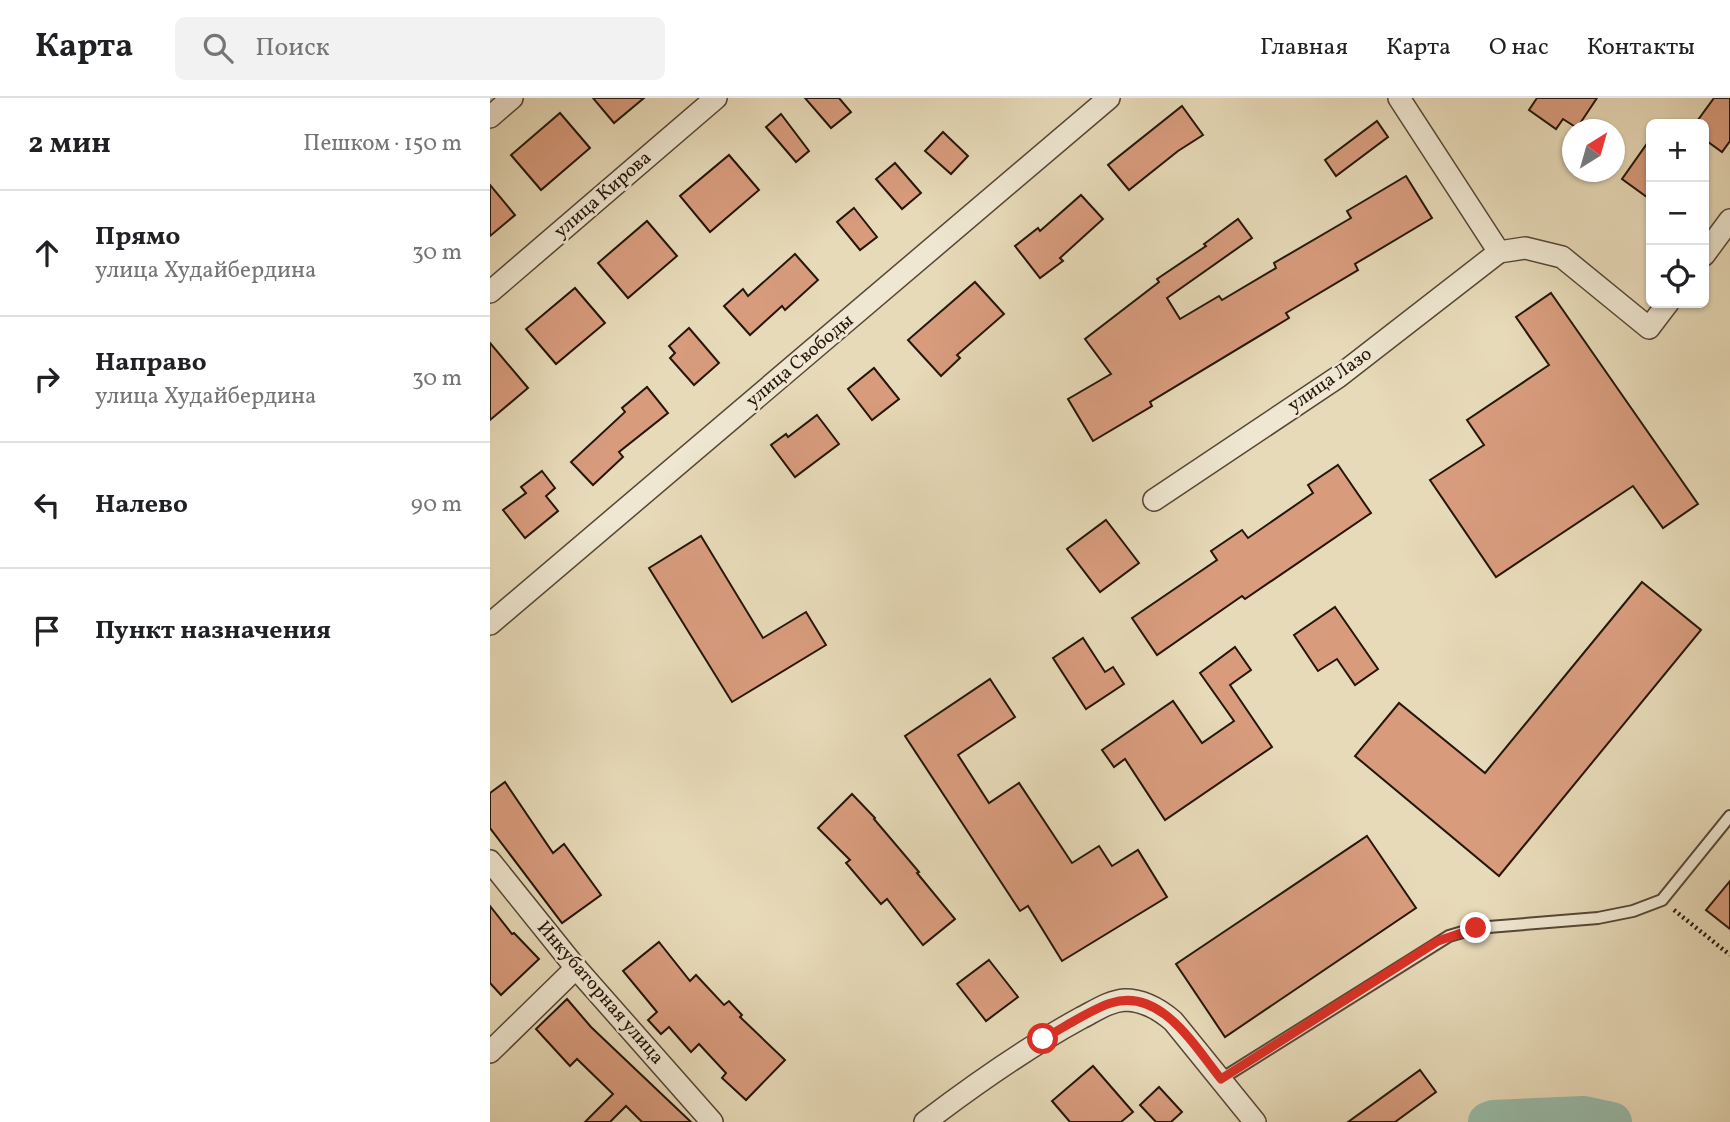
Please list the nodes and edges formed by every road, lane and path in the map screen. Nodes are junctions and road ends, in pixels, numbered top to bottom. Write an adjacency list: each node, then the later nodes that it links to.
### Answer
1 (512, 98): 5 (street)
2 (716, 98): 9 (street, улица Кирова)
3 (1109, 98): 12 (street, улица Свободы)
4 (1399, 98): 8 (street)
5 (490, 117)
6 (1730, 220): 7 (street)
7 (1709, 248)
8 (1499, 253): 10 (street); 11 (street, улица Лазо)
9 (490, 292)
10 (1664, 308)
11 (1154, 500)
12 (490, 624)
13 (1730, 816): 15 (lane)
14 (490, 861): 17 (street, Инкубаторная улица)
15 (1662, 900): 16 (path); 19 (lane)
16 (1730, 955)
17 (576, 968): 18 (street); 20 (street, Инкубаторная улица)
18 (490, 1052)
19 (1221, 1079): 21 (street); 22 (street)
20 (712, 1122)
21 (925, 1122)
22 (1255, 1122)

